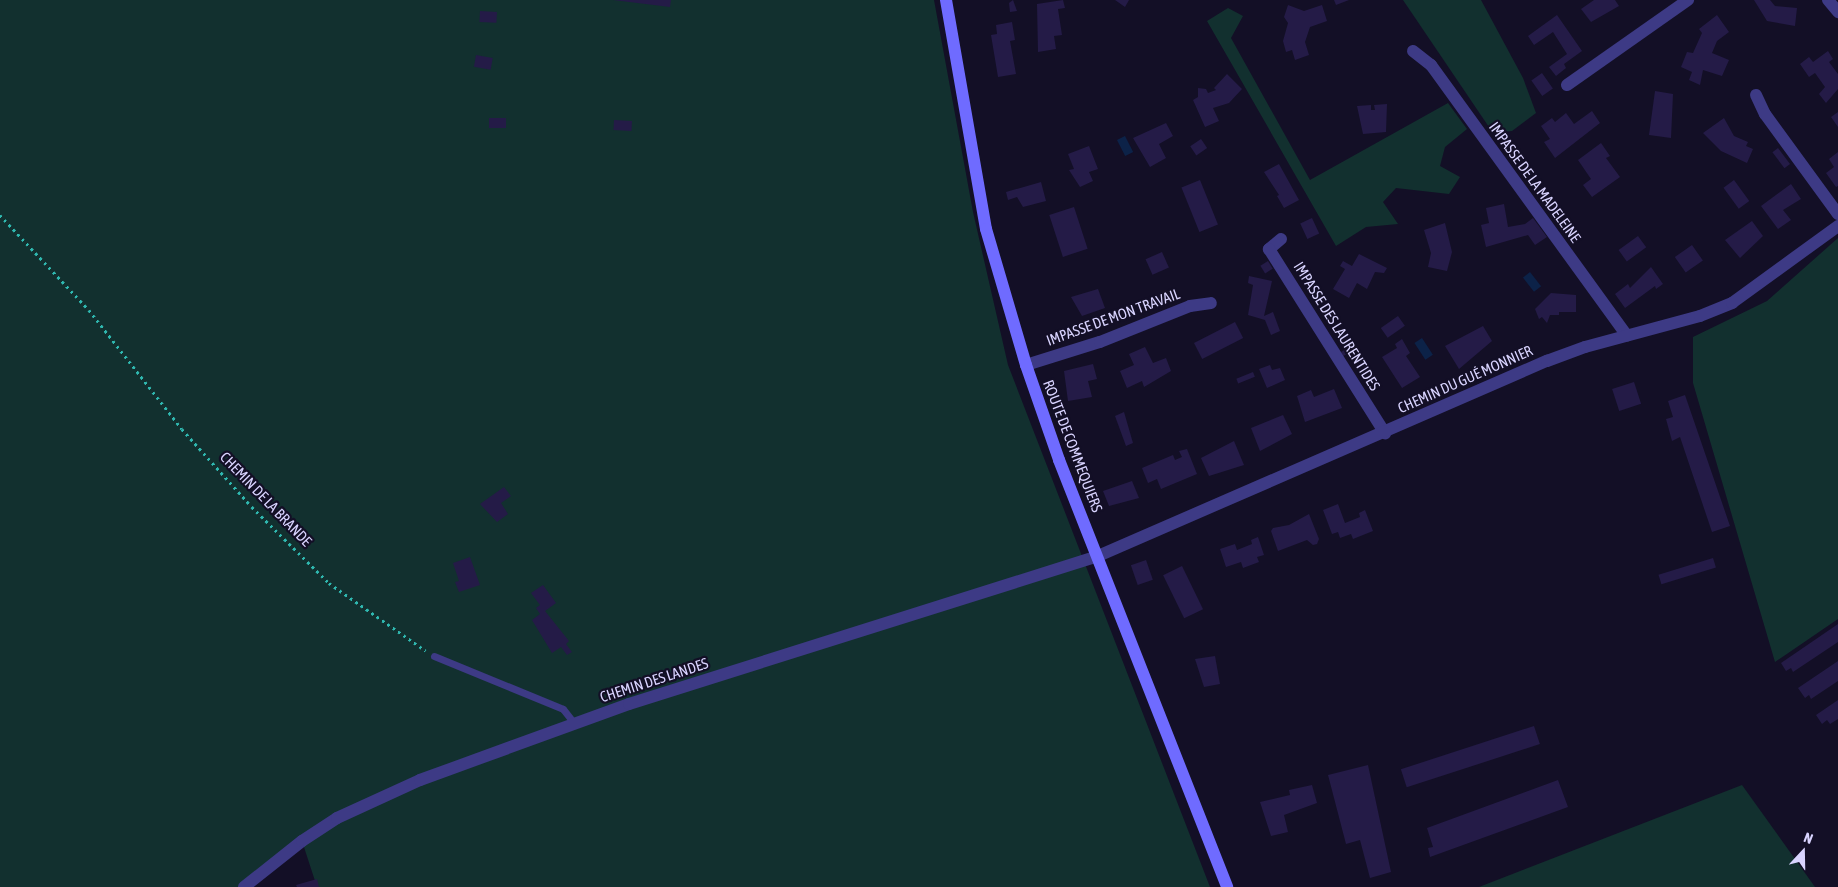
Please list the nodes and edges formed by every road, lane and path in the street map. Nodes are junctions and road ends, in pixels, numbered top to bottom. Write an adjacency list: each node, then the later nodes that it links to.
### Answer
1 (946, 0): 14 (street, ROUTE DE COMMEQUIERS)
2 (1688, 0): 6 (street)
3 (1828, 0): 4 (street)
4 (1838, 12)
5 (1413, 51): 13 (street, IMPASSE DE LA MADELEINE)
6 (1566, 85)
7 (1756, 95): 8 (street)
8 (1838, 214)
9 (0, 215): 17 (path, CHEMIN DE LA BRANDE)
10 (1838, 226): 13 (street, CHEMIN DU GUÉ MONNIER)
11 (1281, 239): 15 (street, IMPASSE DES LAURENTIDES)
12 (1211, 304): 14 (street, IMPASSE DE MON TRAVAIL)
13 (1627, 336): 15 (street, CHEMIN DU GUÉ MONNIER)
14 (1026, 364): 16 (street, ROUTE DE COMMEQUIERS)
15 (1385, 433): 16 (street, CHEMIN DU GUÉ MONNIER)
16 (1098, 556): 18 (street, CHEMIN DES LANDES); 20 (street, ROUTE DE COMMEQUIERS)
17 (434, 656): 18 (lane)
18 (574, 724): 19 (street, CHEMIN DES LANDES)
19 (244, 887)
20 (1227, 887)

